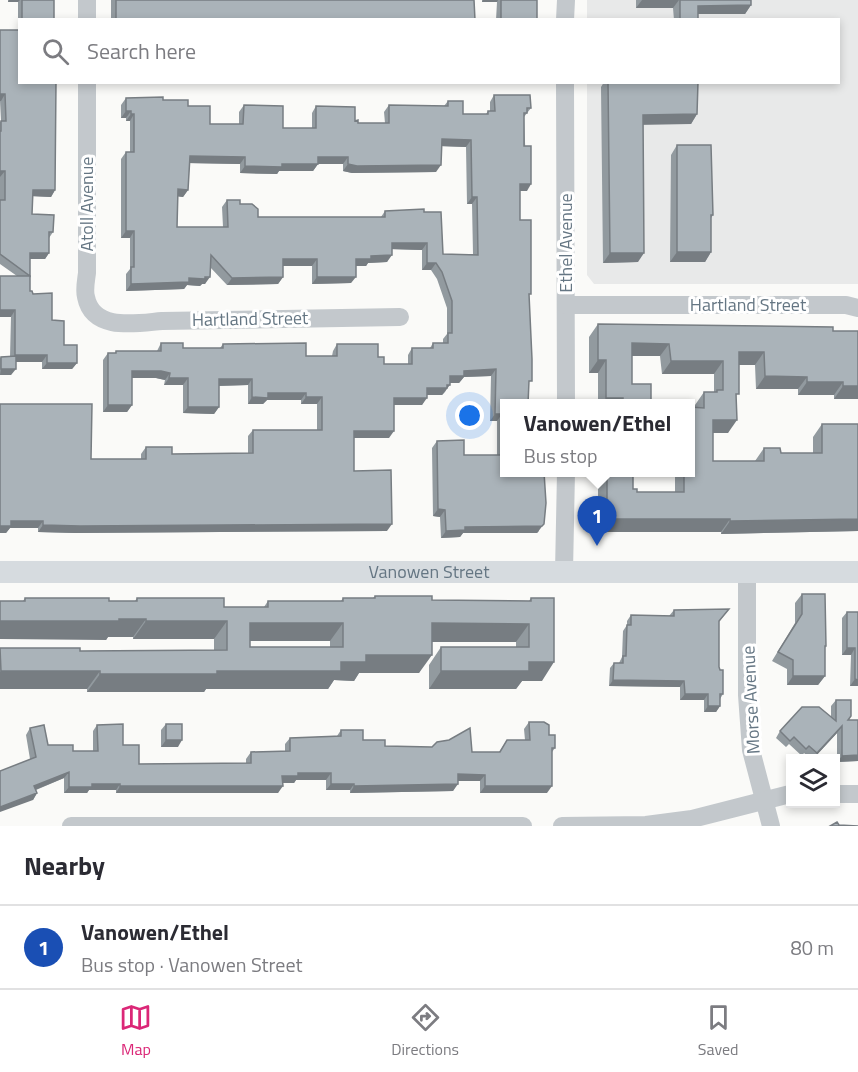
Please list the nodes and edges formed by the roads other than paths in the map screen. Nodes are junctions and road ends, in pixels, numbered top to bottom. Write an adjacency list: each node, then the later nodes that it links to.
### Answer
1 (87, 0): 3 (street)
2 (566, 0): 4 (street)
3 (87, 18)
4 (565, 18)
5 (87, 84): 10 (street, Atoll Avenue)
6 (566, 84): 7 (street, Ethel Avenue)
7 (566, 305): 8 (street, Hartland Street); 11 (street, Ethel Avenue)
8 (858, 308)
9 (400, 316): 10 (street, Hartland Street)
10 (102, 319)
11 (566, 399)
12 (566, 477): 14 (street)
13 (0, 572): 14 (main road, Vanowen Street)
14 (564, 572): 16 (main road, Vanowen Street)
15 (858, 572): 16 (main road, Vanowen Street)
16 (747, 573): 20 (street, Morse Avenue)
17 (840, 794): 18 (street)
18 (858, 794)
19 (786, 795): 20 (street)
20 (764, 799): 24 (street); 25 (street, Morse Avenue)
21 (72, 826): 22 (street)
22 (523, 826)
23 (562, 826): 24 (street)
24 (572, 826)
25 (771, 826)

